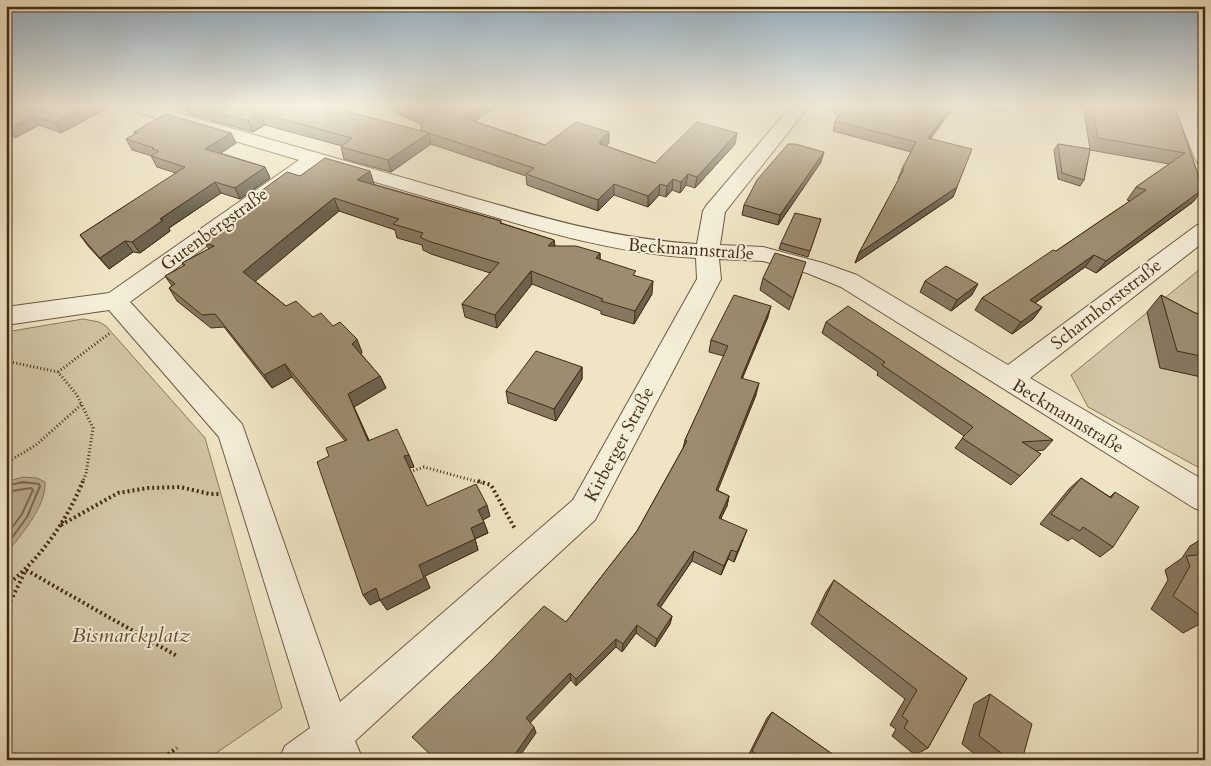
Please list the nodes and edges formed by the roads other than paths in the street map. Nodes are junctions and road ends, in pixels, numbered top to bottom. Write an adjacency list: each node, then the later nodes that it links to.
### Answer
1 (255, 141): 4 (street, Beckmannstraße)
2 (771, 141): 7 (street, Kirberger Straße)
3 (1198, 141): 5 (street)
4 (314, 158): 7 (street, Beckmannstraße); 8 (street, Gutenbergstraße)
5 (1205, 159)
6 (1205, 230): 10 (street, Scharnhorststraße)
7 (707, 252): 10 (street, Beckmannstraße); 12 (street, Kirberger Straße)
8 (122, 309): 9 (street); 12 (street)
9 (6, 316)
10 (1009, 380): 11 (street, Beckmannstraße)
11 (1205, 498)
12 (337, 748): 13 (street, Kirberger Straße)
13 (299, 760)

